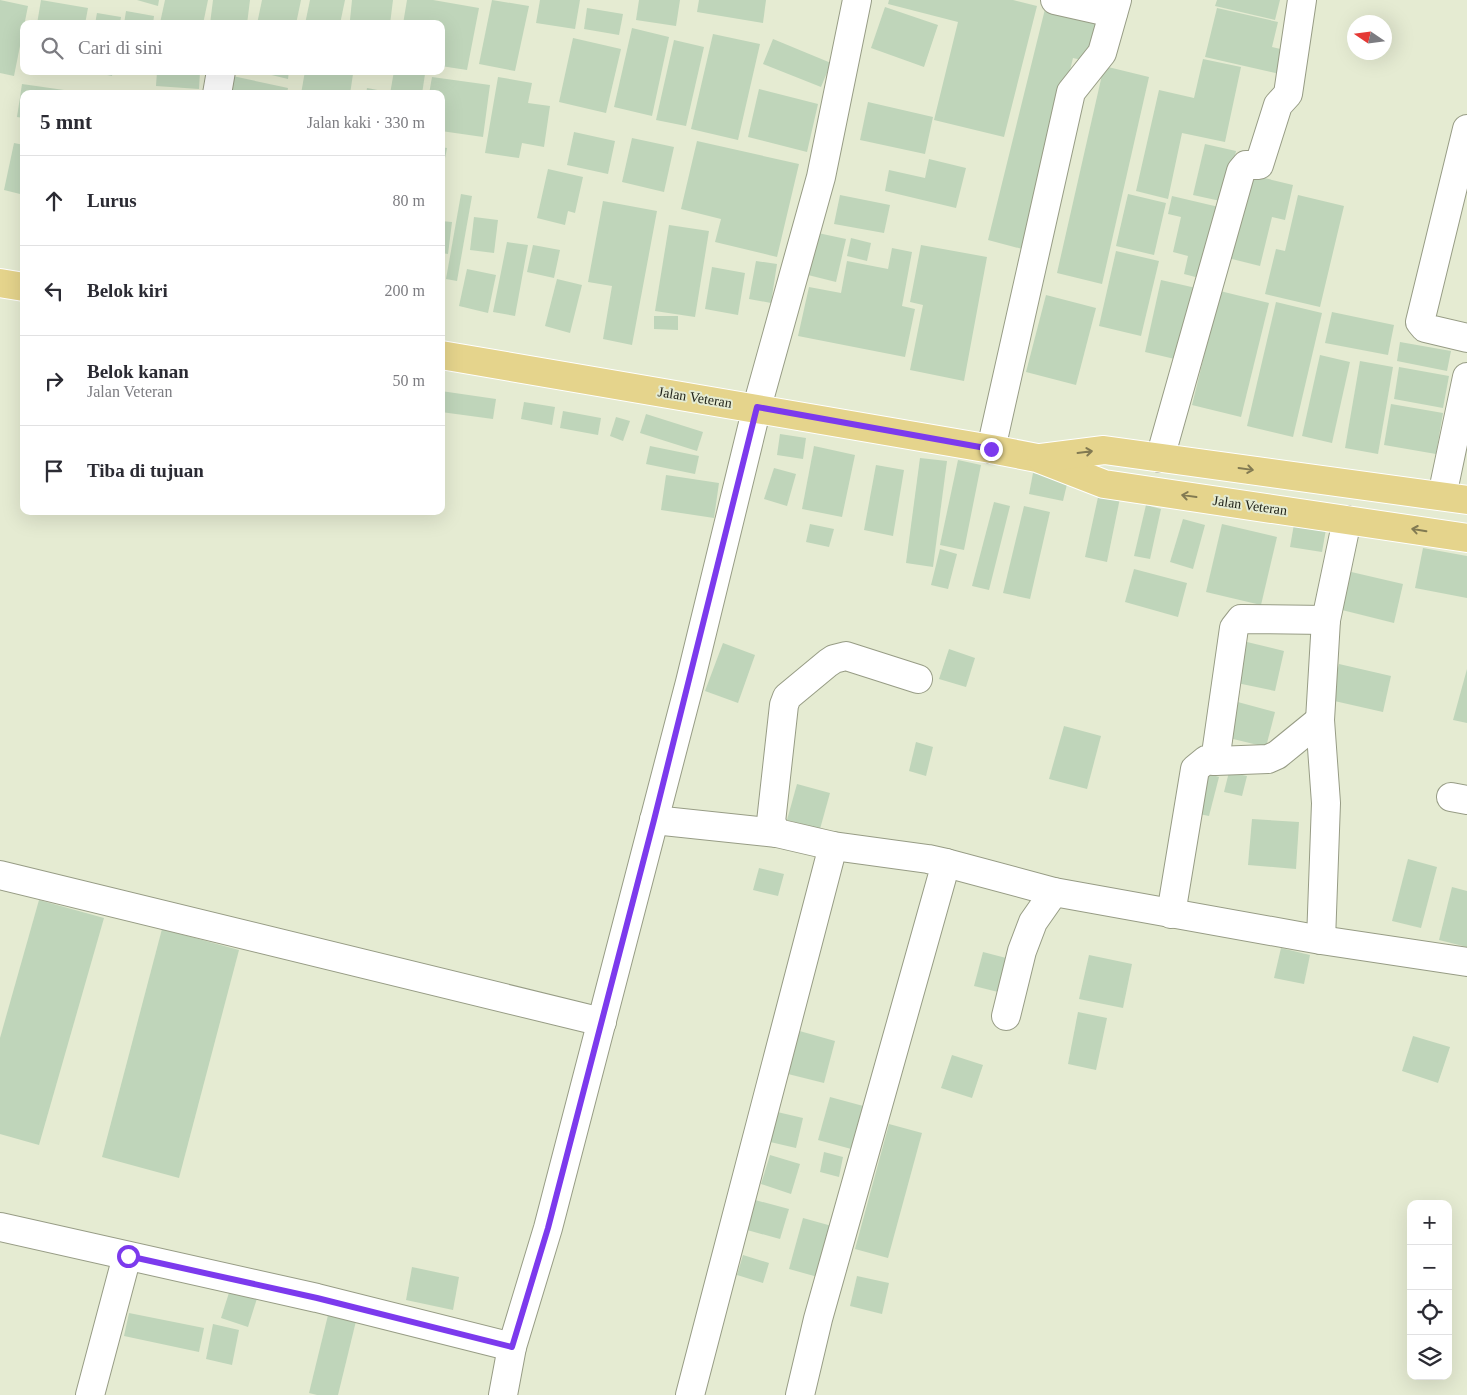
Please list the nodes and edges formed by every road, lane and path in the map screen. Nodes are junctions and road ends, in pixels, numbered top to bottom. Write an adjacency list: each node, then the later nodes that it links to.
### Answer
1 (856, 0): 13 (street)
2 (1055, 0): 4 (street)
3 (1302, 0): 16 (street)
4 (1115, 7): 14 (street)
5 (220, 75): 6 (street)
6 (218, 90)
7 (1467, 129): 10 (street)
8 (0, 283): 9 (main road)
9 (20, 286)
10 (1467, 338)
11 (445, 356): 13 (main road, Jalan Veteran)
12 (1467, 377): 17 (street)
13 (757, 407): 14 (main road, Jalan Veteran); 24 (street)
14 (991, 449): 15 (main road, Jalan Veteran)
15 (1037, 458): 16 (main road, Jalan Veteran, one-way to 16); 18 (main road, Jalan Veteran, one-way to 15)
16 (1160, 458): 17 (main road, Jalan Veteran, one-way to 17)
17 (1454, 498)
18 (1347, 520): 19 (main road, Jalan Veteran, one-way to 18); 20 (street)
19 (1467, 538)
20 (1326, 620): 22 (street); 23 (street)
21 (918, 679): 25 (street)
22 (1320, 720): 23 (street); 31 (street)
23 (1215, 761): 30 (street)
24 (654, 820): 25 (street); 34 (street)
25 (777, 833): 26 (street)
26 (833, 846): 27 (street); 40 (street)
27 (946, 863): 29 (street); 41 (street)
28 (0, 875): 34 (street)
29 (1054, 892): 30 (street); 33 (street)
30 (1171, 914): 31 (street)
31 (1321, 940): 32 (street)
32 (1467, 962)
33 (1006, 1016)
34 (602, 1022): 37 (street)
35 (0, 1227): 36 (street)
36 (128, 1256): 37 (street); 38 (street)
37 (512, 1347): 39 (street)
38 (90, 1395)
39 (503, 1395)
40 (690, 1395)
41 (800, 1395)

